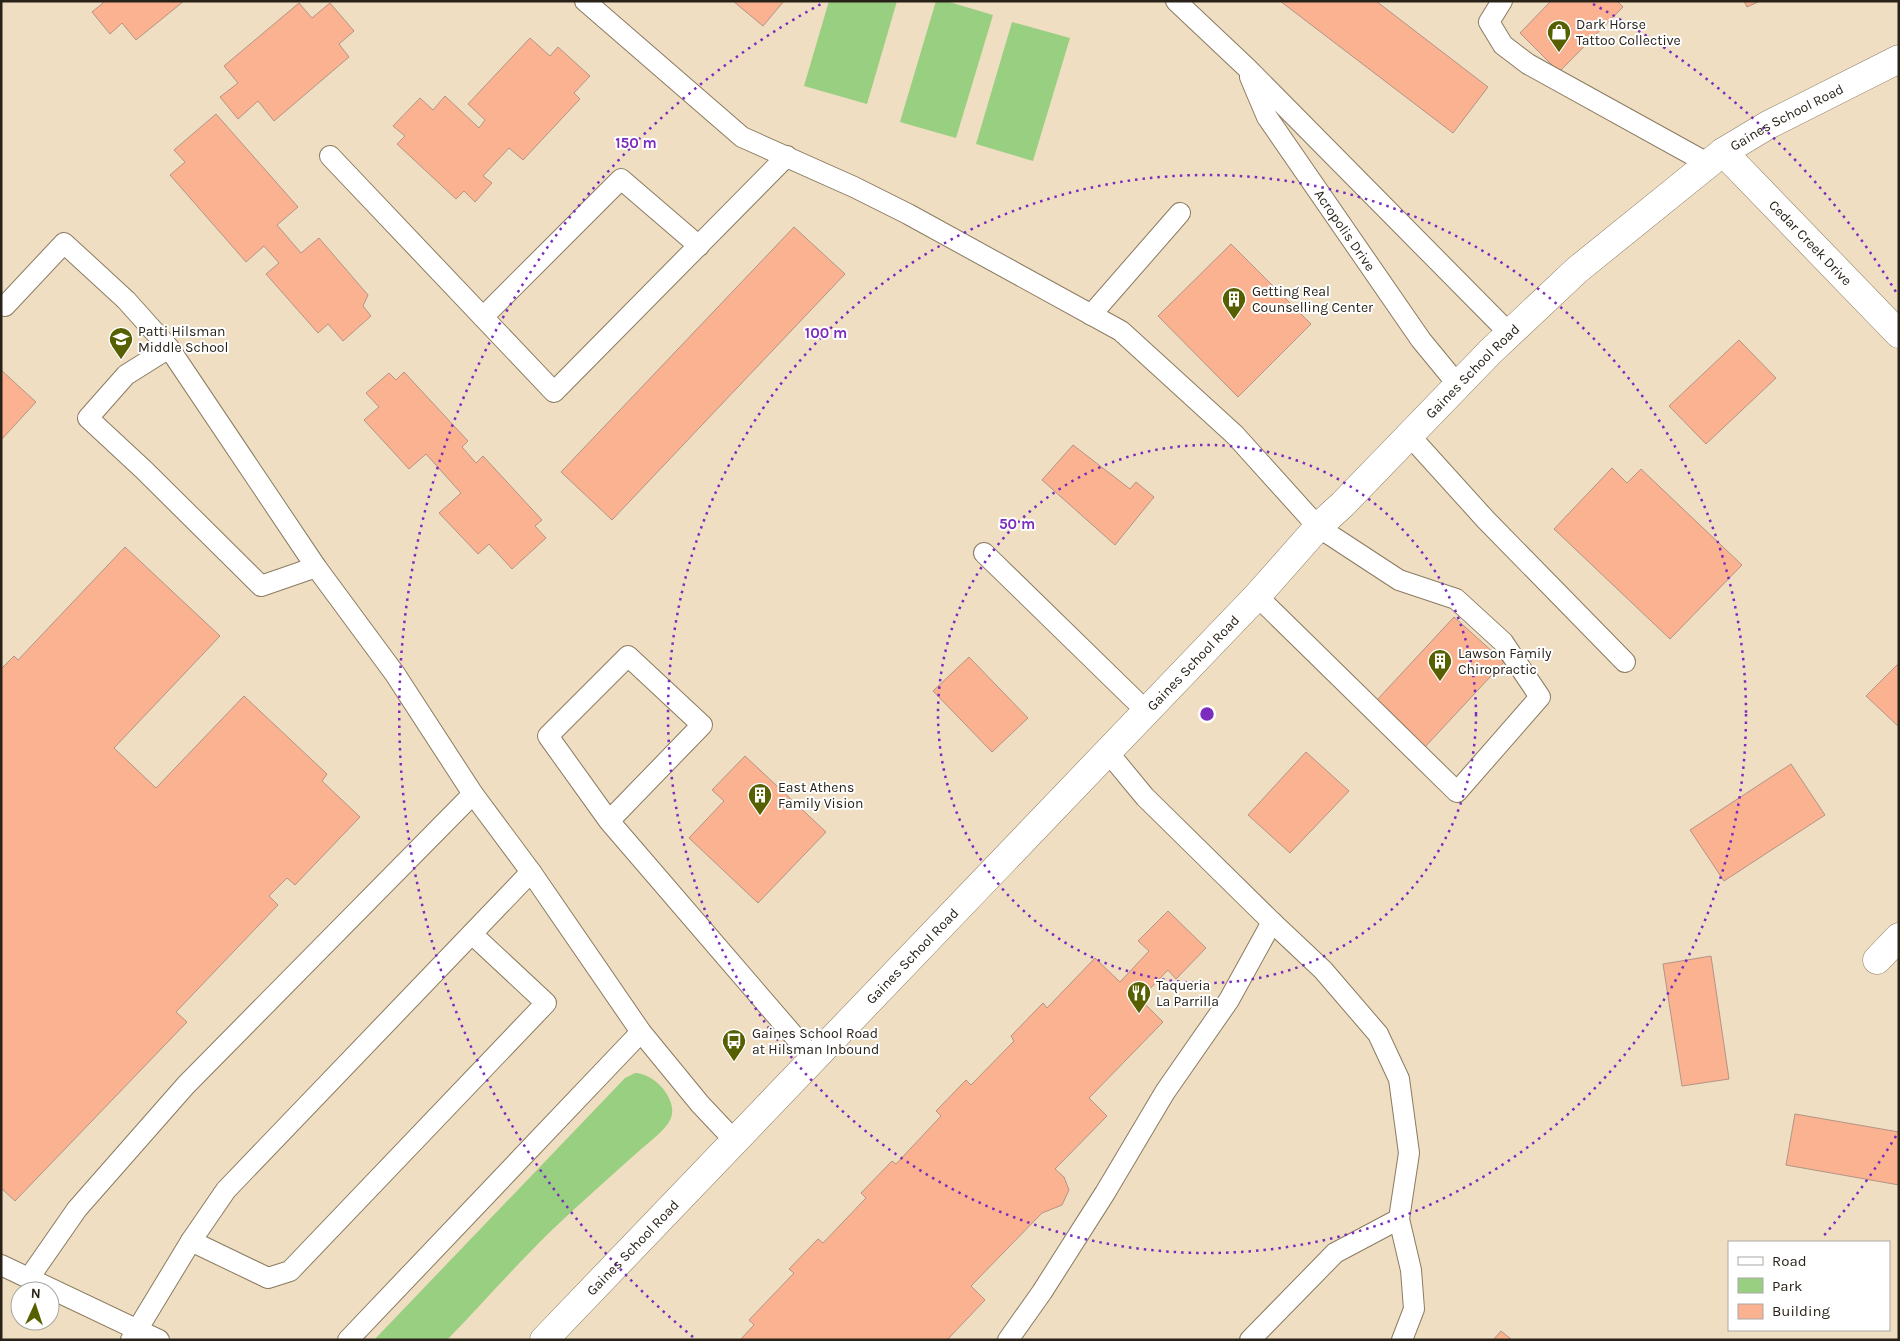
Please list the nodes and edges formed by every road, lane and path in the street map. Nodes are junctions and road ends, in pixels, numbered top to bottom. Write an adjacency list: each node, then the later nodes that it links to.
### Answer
1 (585, 1): 7 (lane)
2 (1176, 1): 5 (lane, Acropolis Drive)
3 (1502, 1): 8 (lane)
4 (1899, 59): 8 (main road, Gaines School Road)
5 (1247, 68): 14 (lane, Acropolis Drive); 17 (lane, Acropolis Drive)
6 (330, 156): 13 (lane)
7 (787, 156): 10 (lane); 12 (lane)
8 (1716, 158): 14 (main road, Gaines School Road); 15 (main road, Cedar Creek Drive)
9 (1180, 213): 12 (lane)
10 (699, 246): 13 (lane); 13 (lane)
11 (5, 306): 16 (lane)
12 (1091, 315): 19 (lane)
13 (483, 317)
14 (1510, 334): 17 (main road, Gaines School Road)
15 (1899, 334)
16 (169, 348): 21 (lane); 21 (lane)
17 (1458, 385): 18 (main road, Gaines School Road)
18 (1410, 436): 19 (main road, Gaines School Road); 23 (lane)
19 (1318, 527): 22 (main road, Gaines School Road); 22 (lane)
20 (984, 553): 24 (lane)
21 (316, 567): 26 (lane)
22 (1256, 596): 24 (main road, Gaines School Road)
23 (1625, 662)
24 (1146, 711): 25 (main road, Gaines School Road)
25 (1107, 751): 29 (lane); 34 (main road, Gaines School Road)
26 (472, 794): 28 (lane); 39 (lane)
27 (609, 821): 27 (lane); 34 (lane)
28 (531, 872): 30 (lane); 33 (lane)
29 (1272, 922): 36 (lane); 44 (lane)
30 (472, 934): 37 (lane); 37 (lane)
31 (1899, 937): 32 (main road)
32 (1877, 960)
33 (641, 1032): 35 (lane); 42 (lane)
34 (813, 1058): 35 (main road, Gaines School Road)
35 (734, 1140): 43 (main road, Gaines School Road)
36 (1399, 1219): 45 (lane); 46 (lane)
37 (191, 1241): 40 (lane)
38 (1, 1265): 39 (lane)
39 (29, 1278): 40 (lane)
40 (134, 1334): 41 (lane)
41 (158, 1340)
42 (348, 1340)
43 (544, 1340)
44 (1008, 1340)
45 (1250, 1340)
46 (1402, 1340)

